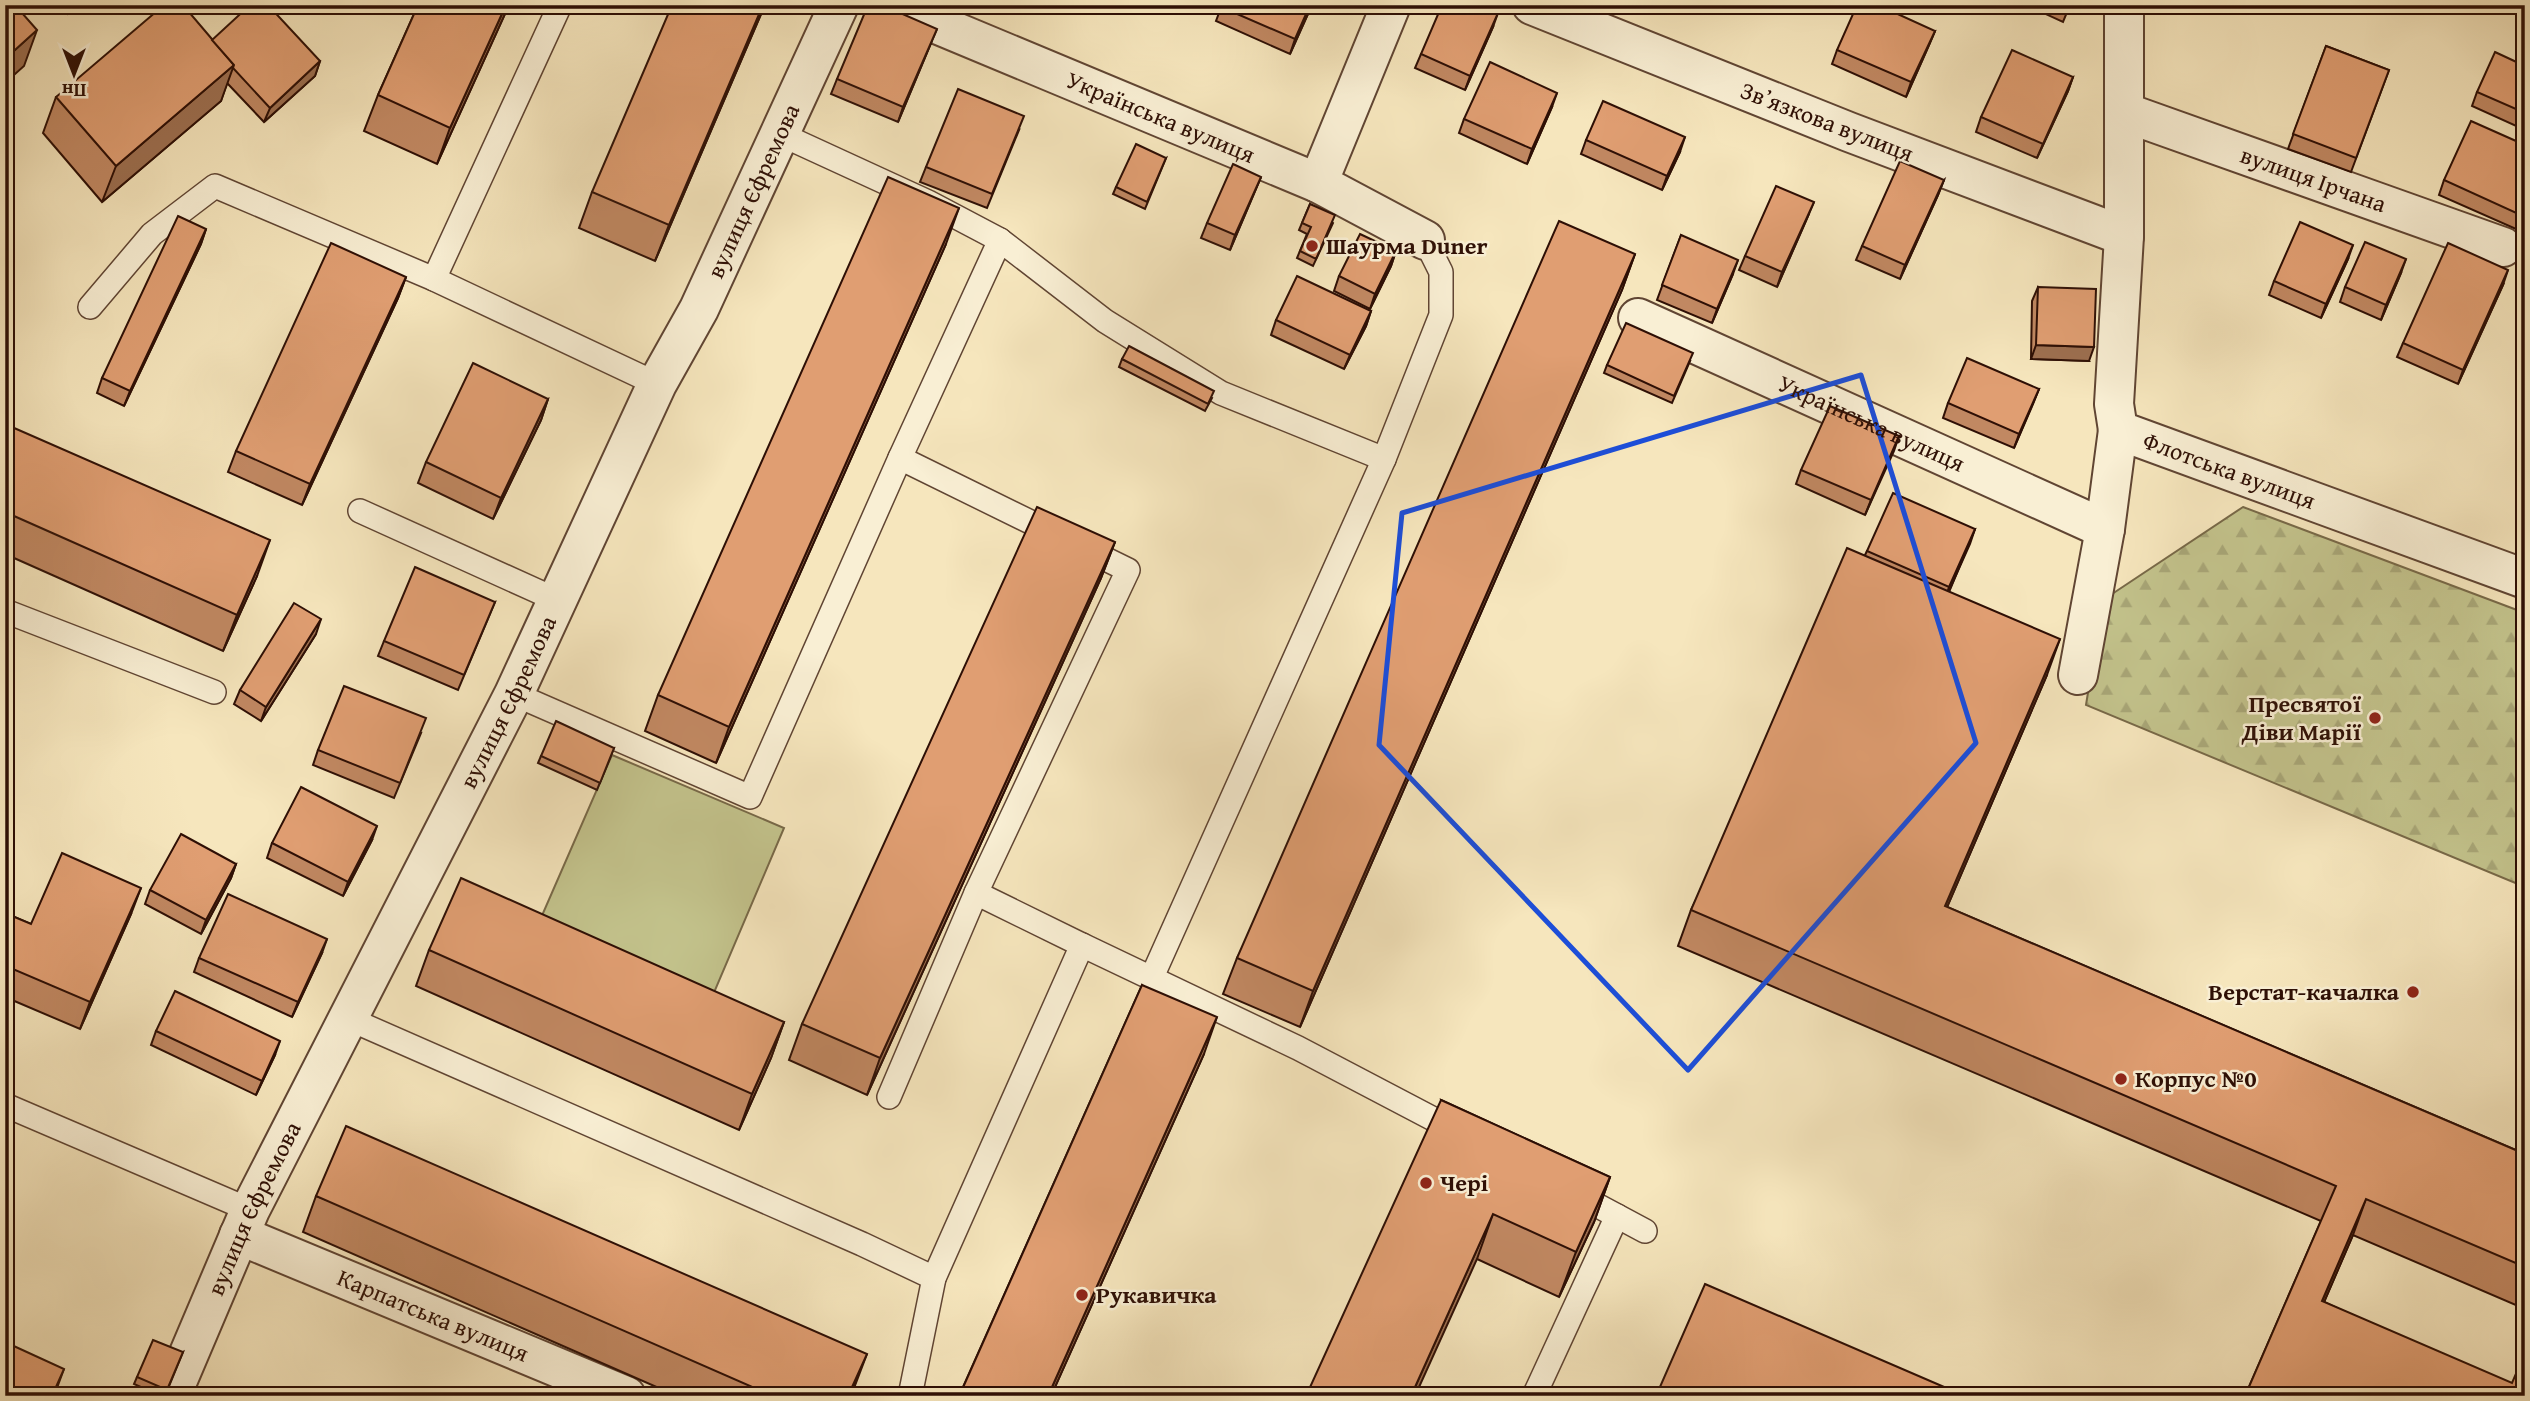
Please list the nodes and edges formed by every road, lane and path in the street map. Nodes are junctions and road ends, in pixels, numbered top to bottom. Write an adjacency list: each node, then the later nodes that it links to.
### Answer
1 (560, 5): 14 (lane)
2 (839, 5): 8 (street, вулиця Єфремова)
3 (891, 5): 9 (street, Українська вулиця)
4 (1391, 5): 9 (street)
5 (1532, 5): 10 (street, Звʼязкова вулиця)
6 (2124, 5): 7 (street)
7 (2124, 112): 10 (street); 13 (street, вулиця Ірчана)
8 (780, 134): 11 (lane); 17 (street, вулиця Єфремова)
9 (1318, 183): 12 (street, Українська вулиця)
10 (2124, 236): 18 (street, Флотська вулиця)
11 (1000, 240): 19 (lane); 20 (lane)
12 (1425, 240): 20 (lane)
13 (2503, 247)
14 (434, 279): 15 (lane); 17 (lane)
15 (90, 307)
16 (1638, 317): 22 (street, Українська вулиця)
17 (657, 384): 24 (street, вулиця Єфремова)
18 (2118, 430): 22 (street); 23 (street, Флотська вулиця)
19 (900, 457): 28 (lane); 29 (lane)
20 (1384, 459): 31 (lane)
21 (360, 511): 24 (lane)
22 (2105, 528): 26 (street)
23 (2525, 579)
24 (557, 600): 28 (street, вулиця Єфремова)
25 (5, 611): 27 (lane)
26 (2078, 675)
27 (214, 692)
28 (514, 694): 32 (street, вулиця Єфремова)
29 (976, 893): 30 (lane); 33 (lane)
30 (1082, 945): 31 (lane); 40 (lane)
31 (1152, 976): 35 (lane)
32 (347, 1018): 38 (street, вулиця Єфремова); 40 (lane)
33 (889, 1097)
34 (5, 1105): 38 (lane)
35 (1482, 1144)
36 (1555, 1183): 37 (lane)
37 (1617, 1216): 39 (lane); 44 (lane)
38 (244, 1223): 41 (street, вулиця Єфремова); 42 (street, Карпатська вулиця)
39 (1645, 1231)
40 (934, 1278): 43 (lane)
41 (171, 1396)
42 (626, 1396)
43 (910, 1396)
44 (1534, 1396)

